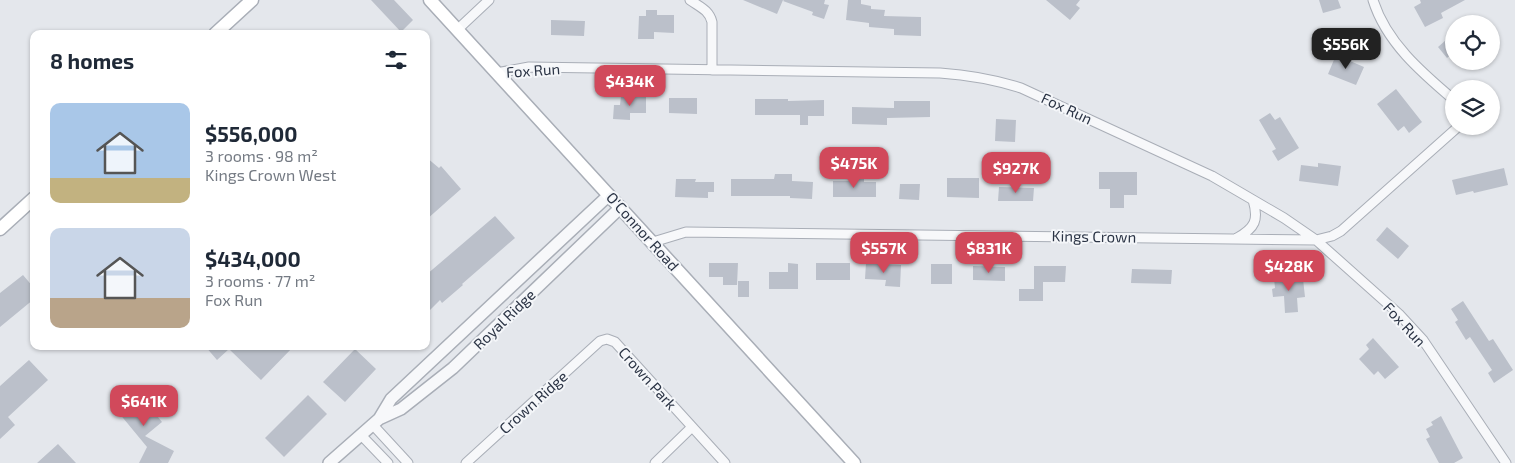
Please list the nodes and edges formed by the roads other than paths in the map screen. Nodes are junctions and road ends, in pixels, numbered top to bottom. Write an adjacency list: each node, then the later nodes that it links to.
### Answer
1 (252, 0): 6 (main road)
2 (430, 0): 7 (main road, O'Connor Road)
3 (490, 0): 7 (street)
4 (690, 0): 8 (street)
5 (1373, 0): 10 (street)
6 (218, 30)
7 (457, 30): 9 (main road, O'Connor Road)
8 (712, 70): 9 (street, Fox Run); 13 (street, Fox Run)
9 (496, 73): 12 (main road, O'Connor Road)
10 (1445, 92)
11 (1449, 135): 18 (street, Kings Crown)
12 (609, 195): 15 (main road, O'Connor Road); 21 (street, Royal Ridge)
13 (1253, 200): 17 (street); 18 (street, Fox Run)
14 (30, 202): 16 (main road)
15 (621, 208): 19 (main road, O'Connor Road); 21 (street, Royal Ridge)
16 (0, 229)
17 (1237, 238): 18 (street, Kings Crown); 19 (street, Kings Crown)
18 (1316, 240): 31 (street, Fox Run)
19 (653, 242): 30 (main road, O'Connor Road)
20 (600, 341): 22 (street, Crown Park); 27 (street, Crown Ridge)
21 (376, 422): 23 (street, Royal Ridge); 26 (street)
22 (692, 427): 28 (street); 29 (street, Crown Park)
23 (361, 435): 24 (street, Royal Ridge); 25 (street)
24 (329, 463)
25 (388, 463)
26 (408, 463)
27 (466, 463)
28 (655, 463)
29 (725, 463)
30 (854, 463)
31 (1506, 463)

